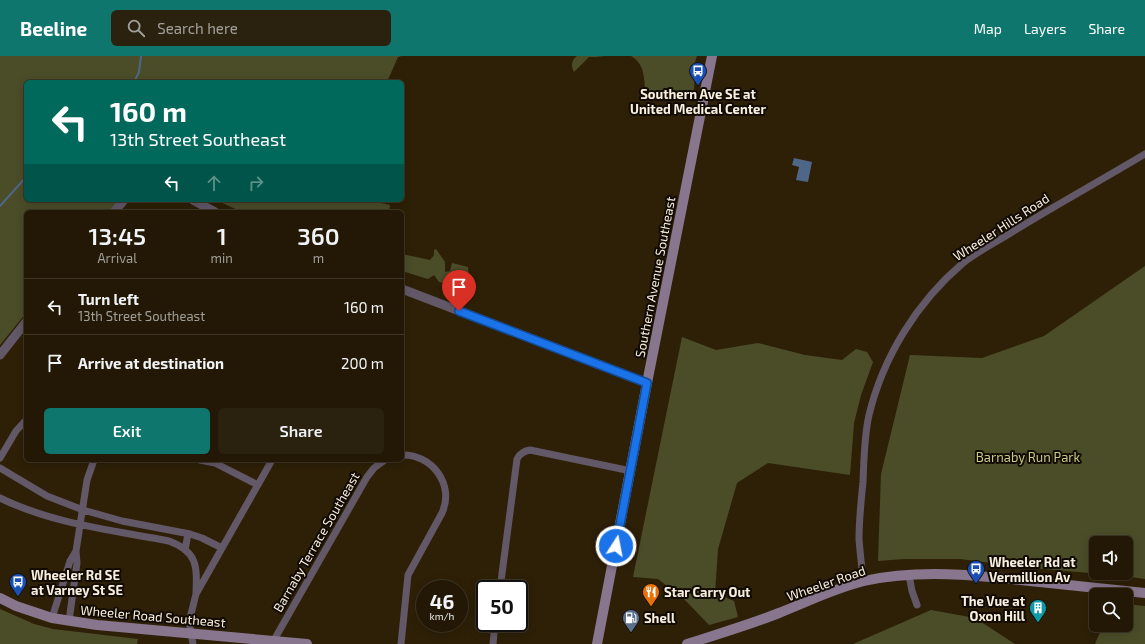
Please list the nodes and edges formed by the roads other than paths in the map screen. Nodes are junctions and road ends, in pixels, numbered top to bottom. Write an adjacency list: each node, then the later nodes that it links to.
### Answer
1 (712, 56): 10 (main road, Southern Avenue Southeast)
2 (1145, 154): 32 (street, Wheeler Hills Road)
3 (122, 202): 5 (street)
4 (197, 202): 6 (street)
5 (116, 210)
6 (211, 210)
7 (404, 290): 10 (street)
8 (24, 325): 9 (street)
9 (0, 355)
10 (647, 383): 19 (main road, Southern Avenue Southeast)
11 (24, 422): 13 (street)
12 (404, 455): 44 (street)
13 (0, 458)
14 (93, 462): 22 (street)
15 (210, 462): 20 (street)
16 (271, 462): 20 (street)
17 (382, 462): 41 (street, Barnaby Terrace Southeast)
18 (0, 468): 22 (street)
19 (631, 471): 31 (street); 46 (main road, Southern Avenue Southeast)
20 (258, 485): 27 (street)
21 (0, 498): 24 (street)
22 (83, 510): 23 (street); 24 (street)
23 (124, 522): 25 (street); 26 (street)
24 (81, 525): 25 (street); 29 (street)
25 (124, 533): 28 (street)
26 (188, 534): 27 (street); 28 (street)
27 (222, 548): 34 (street)
28 (185, 550): 34 (street)
29 (76, 551): 37 (street); 38 (street)
30 (909, 575): 32 (main road, Wheeler Road); 33 (main road, Wheeler Road); 36 (street)
31 (501, 580)
32 (863, 581): 47 (main road, Wheeler Road)
33 (1145, 593)
34 (196, 594): 40 (street)
35 (0, 598): 37 (main road, Wheeler Road Southeast)
36 (917, 605)
37 (52, 618): 38 (main road, Wheeler Road Southeast)
38 (69, 621): 40 (main road, Wheeler Road Southeast)
39 (494, 632): 45 (street)
40 (191, 633): 41 (main road, Wheeler Road Southeast); 42 (street)
41 (274, 640): 43 (main road, Wheeler Road Southeast)
42 (193, 644)
43 (307, 644)
44 (401, 644)
45 (493, 644)
46 (597, 644)
47 (687, 644)

